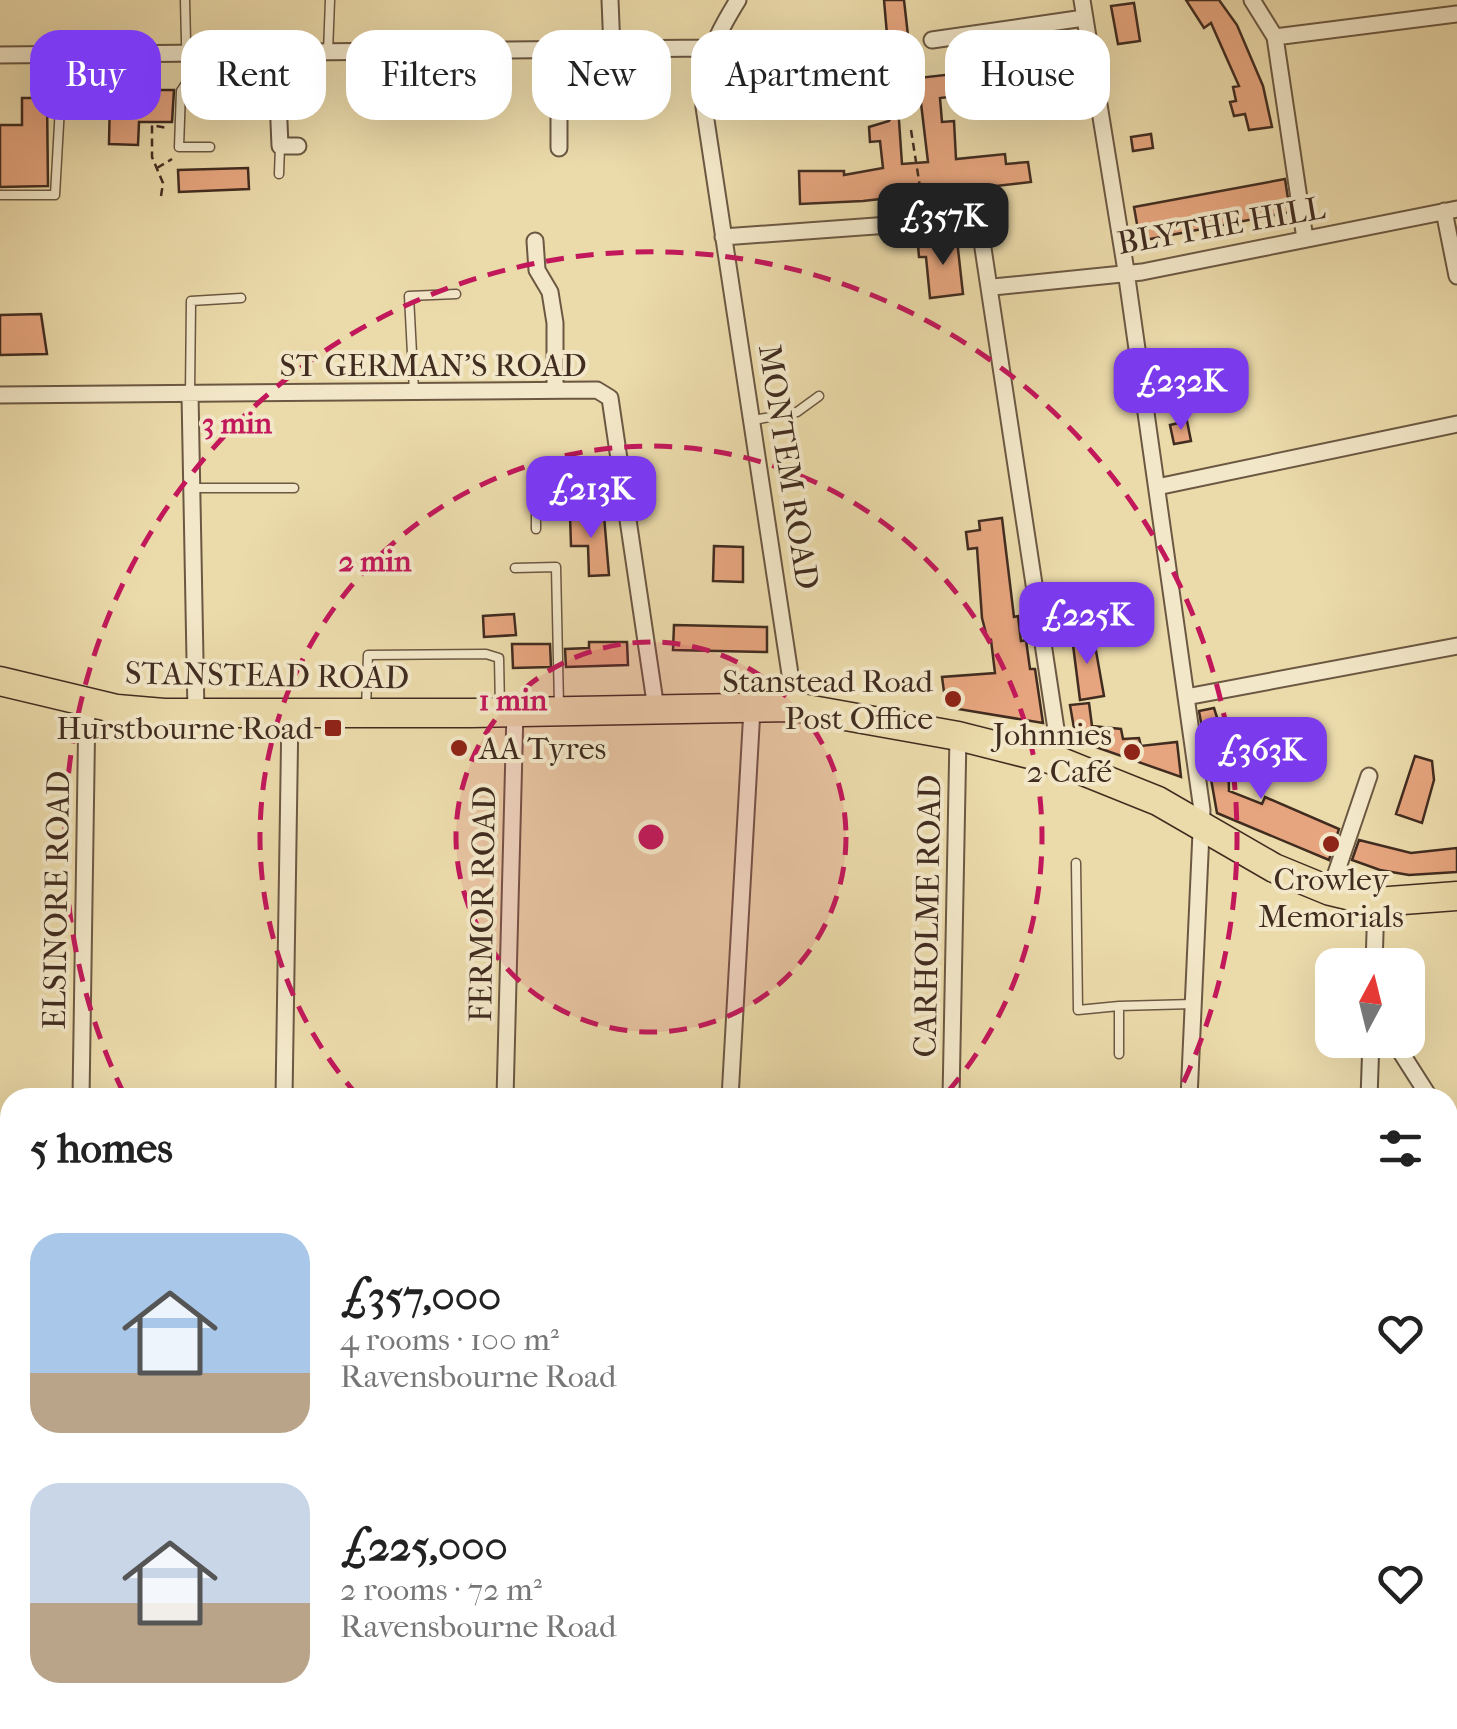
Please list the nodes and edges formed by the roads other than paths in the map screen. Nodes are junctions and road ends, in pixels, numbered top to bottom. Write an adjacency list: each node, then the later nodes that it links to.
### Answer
1 (186, 0): 9 (lane)
2 (330, 0): 15 (lane)
3 (610, 0): 10 (street)
4 (738, 0): 11 (street)
5 (1082, 0): 8 (street)
6 (1252, 0): 12 (street)
7 (1457, 14): 12 (street)
8 (1084, 18): 13 (street); 33 (street)
9 (186, 30)
10 (611, 30)
11 (720, 30)
12 (1275, 37): 31 (street)
13 (932, 40)
14 (532, 50): 15 (street)
15 (328, 52)
16 (0, 55): 17 (street)
17 (30, 55)
18 (181, 91): 25 (lane)
19 (59, 120): 28 (lane)
20 (279, 120): 23 (street)
21 (559, 120): 26 (street)
22 (706, 120): 30 (street, MONTEM ROAD)
23 (280, 146): 24 (street); 27 (lane)
24 (298, 146)
25 (210, 147)
26 (559, 148)
27 (279, 174)
28 (0, 194)
29 (1450, 210): 31 (street, BLYTHE HILL); 34 (street)
30 (724, 236): 35 (street); 43 (street, MONTEM ROAD)
31 (1305, 239): 33 (street, BLYTHE HILL)
32 (535, 242): 38 (street)
33 (1126, 271): 35 (street, BLYTHE HILL); 45 (street)
34 (1457, 276)
35 (993, 287): 64 (street)
36 (456, 294): 39 (lane)
37 (241, 298): 40 (lane)
38 (555, 390): 39 (street, ST GERMAN'S ROAD); 48 (street, ST GERMAN'S ROAD)
39 (414, 392): 40 (street, ST GERMAN'S ROAD)
40 (190, 394): 41 (street, ST GERMAN'S ROAD); 46 (street)
41 (0, 396)
42 (818, 396): 43 (lane)
43 (754, 420): 55 (street, MONTEM ROAD)
44 (1457, 424): 45 (street)
45 (1157, 487): 53 (street)
46 (191, 488): 47 (lane); 62 (street)
47 (294, 488)
48 (626, 508): 49 (lane); 56 (street, ST GERMAN'S ROAD)
49 (536, 529)
50 (515, 568): 58 (lane)
51 (1457, 646): 53 (street)
52 (0, 681): 54 (highway, STANSTEAD ROAD)
53 (1186, 697): 66 (street)
54 (87, 703): 62 (highway, STANSTEAD ROAD); 77 (street, ELSINORE ROAD)
55 (795, 706): 57 (highway, STANSTEAD ROAD); 63 (highway, STANSTEAD ROAD)
56 (656, 709): 57 (highway, STANSTEAD ROAD); 58 (highway, STANSTEAD ROAD)
57 (752, 709): 80 (street)
58 (560, 710): 59 (highway, STANSTEAD ROAD)
59 (507, 711): 61 (highway, STANSTEAD ROAD); 61 (lane); 79 (street, FERMOR ROAD)
60 (290, 712): 61 (highway, STANSTEAD ROAD); 62 (highway, STANSTEAD ROAD); 78 (street)
61 (366, 712)
62 (196, 713)
63 (958, 736): 64 (highway, STANSTEAD ROAD); 81 (street, CARHOLME ROAD)
64 (1061, 762): 66 (highway, STANSTEAD ROAD)
65 (1369, 776): 68 (street)
66 (1202, 828): 68 (highway, STANSTEAD ROAD); 72 (street)
67 (1076, 863): 73 (lane)
68 (1330, 891): 70 (highway, STANSTEAD ROAD)
69 (1457, 896): 70 (highway, STANSTEAD ROAD)
70 (1376, 902): 71 (street)
71 (1375, 948)
72 (1192, 1004): 73 (lane); 82 (street)
73 (1119, 1006): 74 (lane)
74 (1118, 1054)
75 (1370, 1058): 83 (street)
76 (1404, 1058): 84 (street)
77 (81, 1088)
78 (284, 1088)
79 (505, 1088)
80 (731, 1088)
81 (952, 1088)
82 (1190, 1088)
83 (1369, 1088)
84 (1424, 1088)

